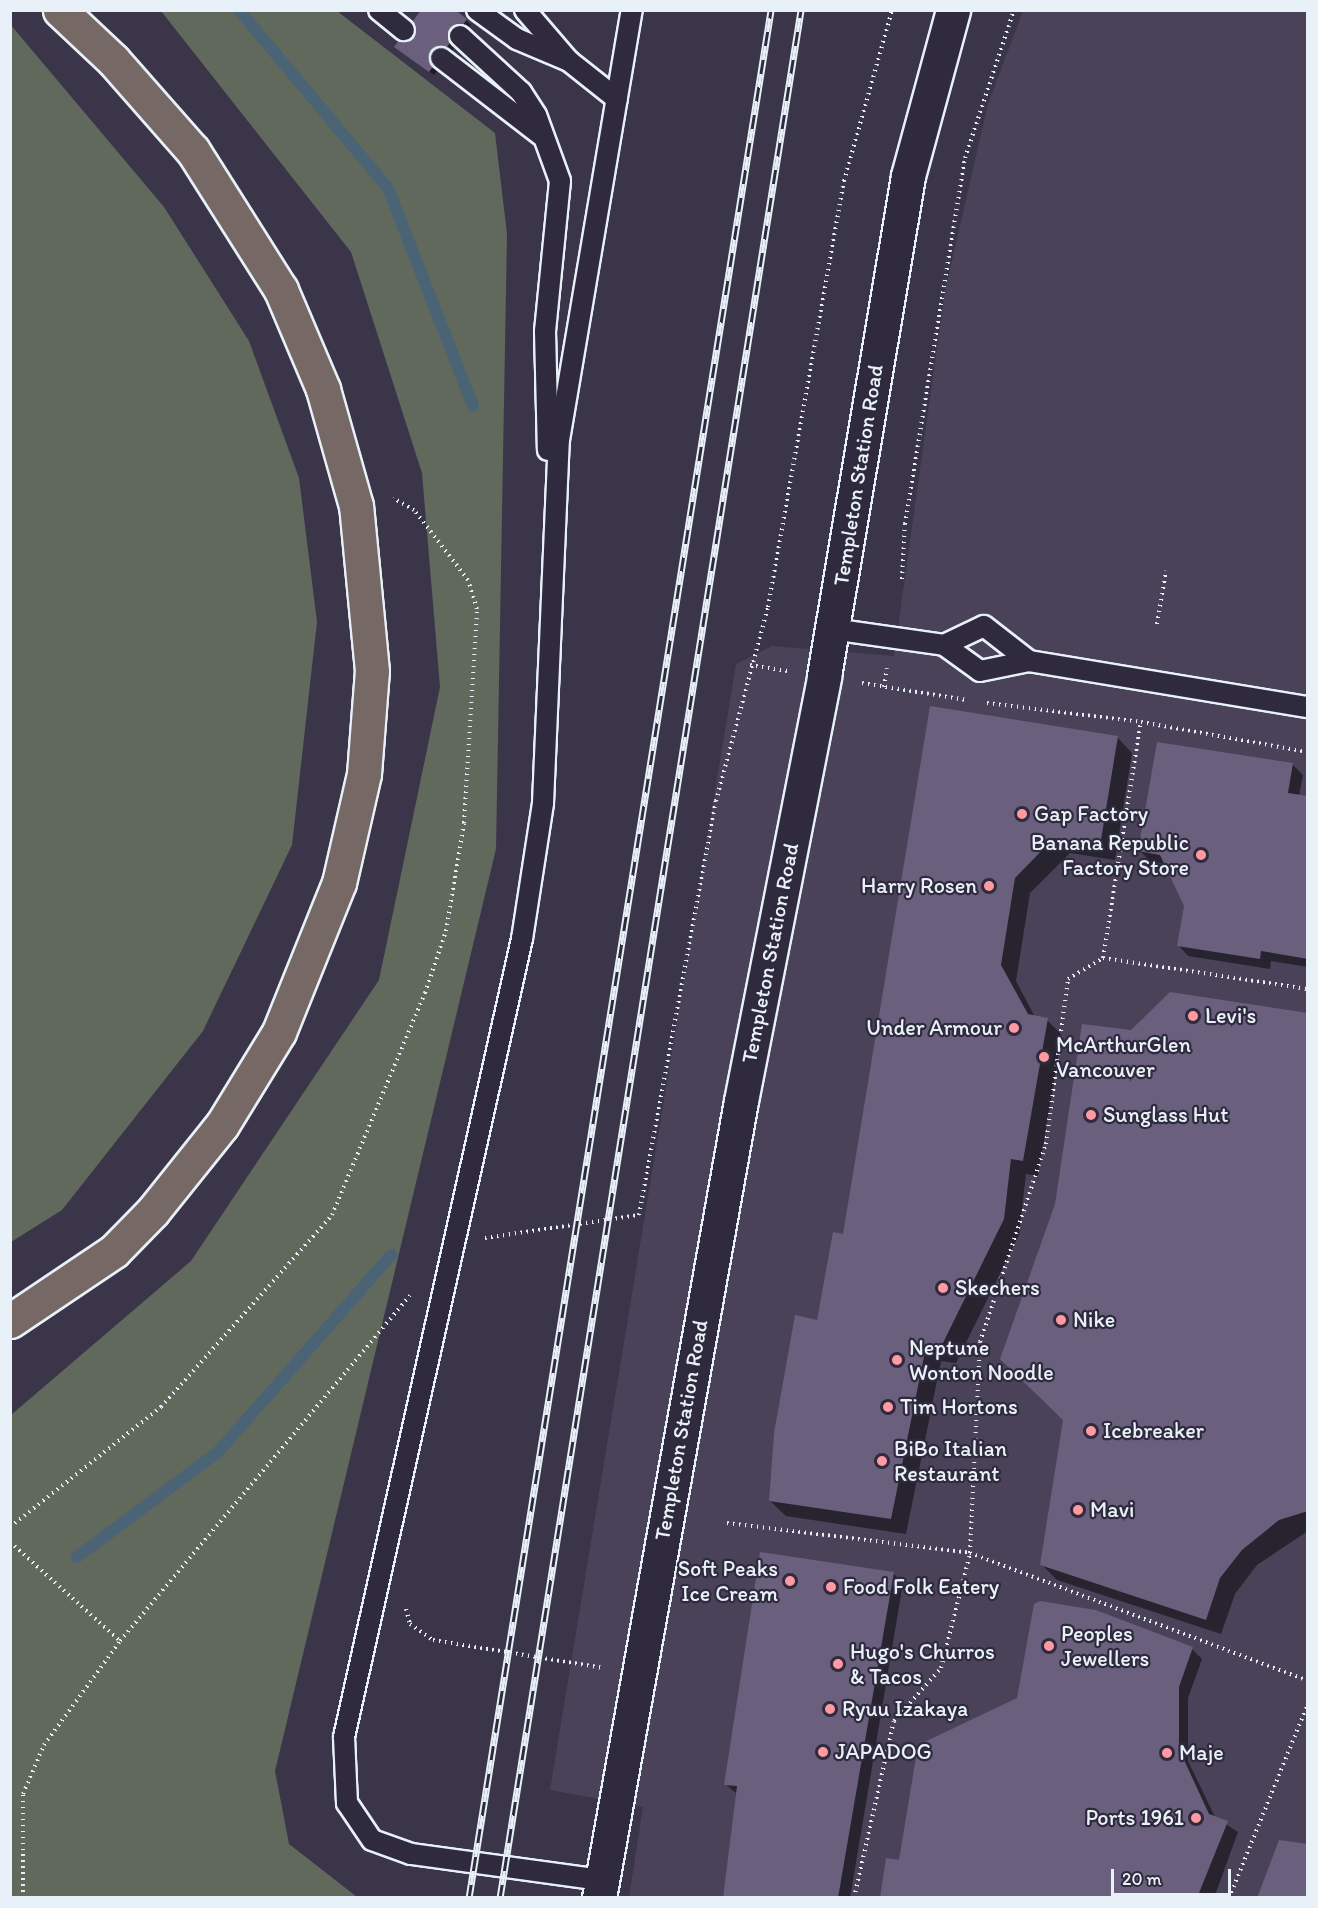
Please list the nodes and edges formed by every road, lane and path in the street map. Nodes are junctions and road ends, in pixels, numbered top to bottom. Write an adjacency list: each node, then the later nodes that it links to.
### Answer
1 (60, 10): 15 (main road)
2 (379, 10): 9 (lane)
3 (477, 10): 12 (lane)
4 (525, 10): 12 (lane)
5 (632, 10): 13 (lane)
6 (892, 10): 23 (path)
7 (953, 10): 20 (street, Templeton Station Road)
8 (1014, 10): 18 (path)
9 (404, 30)
10 (460, 36): 14 (lane)
11 (441, 58): 14 (lane)
12 (569, 61): 13 (lane)
13 (617, 99): 16 (lane)
14 (550, 148): 16 (lane)
15 (356, 506): 35 (main road); 37 (path)
16 (550, 561): 45 (lane)
17 (1166, 571): 19 (path)
18 (902, 579)
19 (1157, 624)
20 (832, 629): 21 (lane); 45 (street, Templeton Station Road)
21 (944, 645): 22 (lane); 22 (lane)
22 (1029, 661): 28 (lane)
23 (750, 665): 25 (path); 33 (path)
24 (887, 668): 27 (path)
25 (789, 671)
26 (861, 682): 27 (path)
27 (884, 687): 29 (path)
28 (1308, 707)
29 (1141, 722): 30 (path); 31 (path)
30 (1308, 752)
31 (1103, 958): 32 (path); 39 (path)
32 (1308, 989)
33 (481, 1250)
34 (408, 1297): 41 (path)
35 (10, 1321)
36 (727, 1523): 39 (path)
37 (10, 1527)
38 (10, 1542): 41 (path)
39 (970, 1553): 43 (path); 47 (path)
40 (405, 1600): 42 (path)
41 (120, 1641): 46 (path)
42 (612, 1669)
43 (1308, 1681)
44 (1308, 1703): 48 (path)
45 (600, 1889)
46 (23, 1898)
47 (854, 1898)
48 (1229, 1898)

